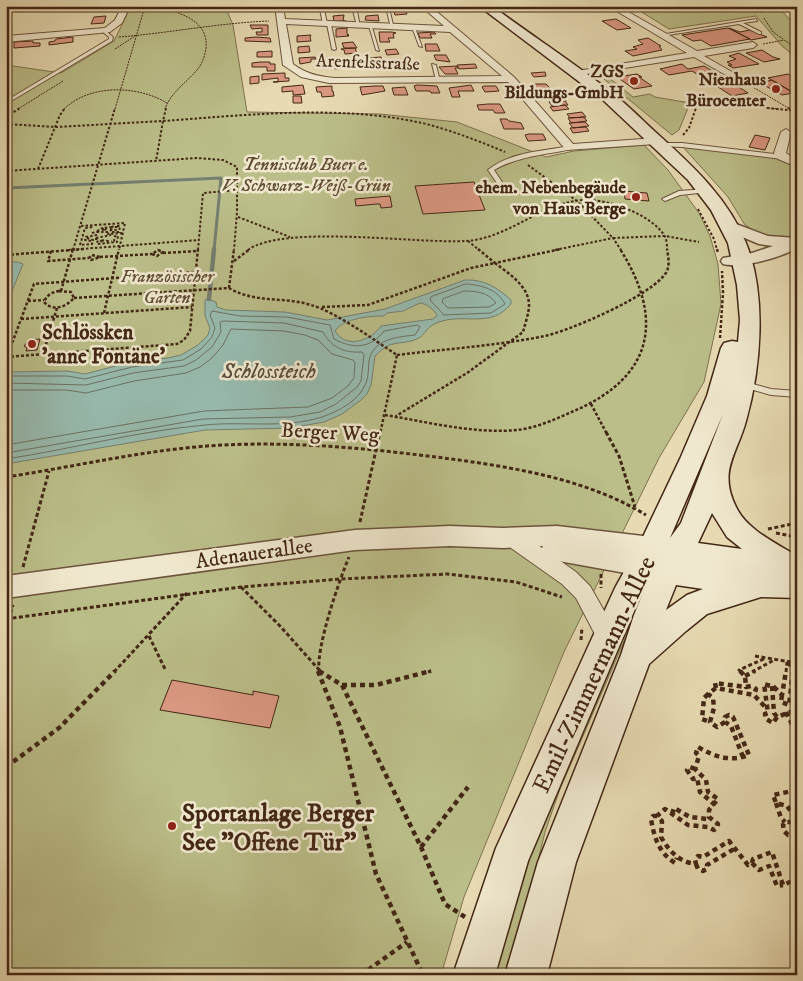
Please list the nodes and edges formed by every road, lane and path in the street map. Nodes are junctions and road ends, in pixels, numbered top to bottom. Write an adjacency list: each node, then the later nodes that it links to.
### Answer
1 (126, 6): 23 (street)
2 (145, 6): 25 (path)
3 (158, 6): 18 (path)
4 (279, 6): 13 (street, Arenfelsstraße)
5 (354, 6): 16 (lane)
6 (425, 6): 21 (street)
7 (484, 6): 35 (main road, Emil-Zimmermann-Allee)
8 (612, 6): 24 (street)
9 (757, 6): 27 (path)
10 (387, 8): 19 (lane)
11 (322, 9): 15 (lane)
12 (756, 20): 14 (lane)
13 (283, 21): 15 (street); 18 (path); 38 (street, Arenfelsstraße)
14 (740, 23): 22 (lane); 24 (lane)
15 (327, 24): 16 (street); 31 (lane)
16 (359, 26): 17 (street)
17 (370, 27): 19 (street); 32 (lane)
18 (202, 28): 25 (path); 41 (path)
19 (393, 28): 20 (street)
20 (412, 28): 21 (street); 29 (lane)
21 (453, 29): 37 (street)
22 (760, 33)
23 (109, 34): 25 (path); 26 (street); 40 (lane)
24 (662, 35): 33 (street)
25 (135, 36): 39 (path)
26 (6, 39)
27 (784, 40): 28 (path); 30 (path)
28 (753, 45): 33 (street)
29 (421, 46)
30 (797, 48)
31 (334, 49)
32 (378, 50)
33 (696, 54): 35 (street); 36 (street)
34 (434, 65): 38 (lane)
35 (577, 74): 50 (main road, Emil-Zimmermann-Allee)
36 (738, 76): 42 (path)
37 (511, 79): 38 (street, Arenfelsstraße); 52 (street)
38 (438, 80)
39 (119, 90): 41 (path); 46 (path); 47 (path)
40 (6, 103)
41 (167, 103): 44 (path)
42 (793, 111): 43 (path); 50 (path)
43 (797, 111)
44 (163, 121): 46 (path); 54 (path); 55 (path)
45 (6, 124): 47 (path)
46 (111, 124): 47 (path); 57 (path)
47 (56, 127): 58 (path)
48 (786, 132): 53 (street)
49 (716, 142): 51 (lane)
50 (663, 144): 51 (lane); 52 (street); 63 (main road, Emil-Zimmermann-Allee)
51 (703, 147): 53 (lane)
52 (570, 148): 54 (lane)
53 (782, 157): 56 (street)
54 (517, 158): 60 (lane); 61 (path)
55 (156, 161): 57 (path); 62 (path)
56 (797, 164)
57 (98, 165): 58 (path); 68 (path)
58 (38, 169): 59 (path)
59 (6, 171)
60 (501, 184)
61 (559, 186): 65 (path); 66 (path)
62 (238, 190): 67 (path); 79 (path)
63 (696, 192): 64 (lane); 70 (main road, Emil-Zimmermann-Allee); 96 (path); 96 (main road, Emil-Zimmermann-Allee)
64 (664, 199)
65 (577, 201): 66 (path); 78 (path); 80 (path)
66 (600, 201): 74 (path)
67 (238, 217): 75 (path); 95 (path)
68 (80, 226): 73 (path); 85 (path)
69 (114, 226): 71 (path); 72 (path); 72 (path)
70 (728, 226): 83 (street); 96 (main road, Emil-Zimmermann-Allee)
71 (94, 230): 81 (path); 81 (path)
72 (107, 231): 73 (path)
73 (123, 233): 77 (path); 84 (path)
74 (665, 236): 78 (path); 82 (path); 104 (path)
75 (291, 237): 80 (path); 95 (path)
76 (87, 238): 81 (path)
77 (101, 238): 81 (path); 81 (path)
78 (613, 238): 97 (path); 104 (path)
79 (199, 240): 84 (path); 87 (path)
80 (467, 240): 97 (path)
81 (92, 242)
82 (699, 242)
83 (797, 243): 96 (street)
84 (121, 246): 85 (path); 91 (path)
85 (73, 249): 86 (path); 94 (path)
86 (51, 251): 90 (path); 94 (path)
87 (198, 251): 88 (path); 98 (path)
88 (163, 253): 89 (path); 89 (path)
89 (152, 254): 91 (path)
90 (6, 255)
91 (118, 256): 93 (path); 99 (path)
92 (89, 258): 93 (path); 93 (path); 94 (path)
93 (100, 258)
94 (71, 259): 100 (path)
95 (234, 261): 101 (path)
96 (728, 262): 115 (path); 120 (main road, Emil-Zimmermann-Allee)
97 (495, 263): 111 (path); 116 (path)
98 (196, 272): 99 (path); 103 (path)
99 (112, 279): 100 (path); 105 (path)
100 (64, 282): 102 (path); 108 (path)
101 (230, 288): 103 (path); 111 (path)
102 (62, 290): 106 (path); 107 (path)
103 (193, 290): 105 (path); 109 (path)
104 (643, 293): 116 (path); 122 (path)
105 (108, 296): 106 (path); 112 (path)
106 (74, 298): 110 (path)
107 (44, 300): 108 (path); 110 (path)
108 (28, 301): 114 (path)
109 (192, 307): 112 (path); 117 (path)
110 (57, 308): 113 (path)
111 (321, 308): 118 (path)
112 (104, 313): 113 (path)
113 (55, 316): 114 (path); 117 (path)
114 (21, 318): 119 (path)
115 (721, 329)
116 (514, 340): 118 (path); 124 (path)
117 (43, 354): 119 (path)
118 (397, 355): 123 (path)
119 (7, 357)
120 (734, 381): 121 (lane); 127 (main road, Emil-Zimmermann-Allee); 135 (main road, Emil-Zimmermann-Allee)
121 (797, 394)
122 (591, 404): 124 (path); 129 (path)
123 (385, 415): 124 (path); 125 (path)
124 (395, 416)
125 (378, 448): 126 (path, Berger Weg); 129 (path, Berger Weg); 132 (path)
126 (48, 472): 128 (path, Berger Weg); 139 (path)
127 (715, 472): 135 (main road, Emil-Zimmermann-Allee); 136 (main road)
128 (6, 477)
129 (635, 507): 130 (path, Berger Weg)
130 (644, 515)
131 (797, 522): 133 (path)
132 (358, 528)
133 (797, 537)
134 (510, 540): 135 (street, Adenauerallee); 139 (street, Adenauerallee); 146 (street)
135 (661, 559): 136 (main road, Adenauerallee); 138 (main road, Adenauerallee); 146 (main road, Emil-Zimmermann-Allee); 147 (main road, Emil-Zimmermann-Allee)
136 (795, 574): 138 (main road, Adenauerallee)
137 (340, 579): 140 (path); 142 (path); 153 (path)
138 (762, 585): 147 (main road)
139 (12, 586)
140 (241, 587): 141 (path); 153 (path)
141 (187, 593): 143 (path); 145 (path)
142 (568, 597)
143 (8, 619): 144 (path)
144 (6, 632)
145 (149, 636): 155 (path); 172 (path)
146 (608, 637): 195 (main road, Emil-Zimmermann-Allee)
147 (637, 655): 196 (main road, Emil-Zimmermann-Allee)
148 (755, 656): 149 (path)
149 (766, 658): 150 (path); 156 (path)
150 (775, 659): 151 (path); 156 (path)
151 (787, 662): 152 (path); 163 (path); 163 (path)
152 (797, 663)
153 (318, 670): 157 (path); 192 (path)
154 (431, 671): 157 (path)
155 (166, 672)
156 (745, 676): 159 (path)
157 (342, 685): 183 (path)
158 (772, 686): 163 (path); 164 (path); 166 (path)
159 (746, 687): 160 (path); 162 (path)
160 (716, 688): 161 (path); 162 (path)
161 (708, 694): 168 (path); 168 (path)
162 (754, 695): 164 (path)
163 (782, 695)
164 (767, 709): 166 (path)
165 (786, 712): 166 (path); 167 (path); 170 (path)
166 (777, 717)
167 (797, 720)
168 (710, 722): 169 (path)
169 (725, 722): 171 (path); 171 (path)
170 (797, 735)
171 (743, 757): 173 (path)
172 (6, 767)
173 (695, 768): 177 (path); 177 (path)
174 (468, 787): 183 (path)
175 (797, 790): 176 (path)
176 (776, 803): 181 (path); 181 (path)
177 (715, 805): 180 (path)
178 (672, 814): 179 (path); 180 (path); 180 (path)
179 (657, 816): 185 (path); 185 (path)
180 (709, 816)
181 (785, 822): 182 (path)
182 (797, 836)
183 (421, 847): 191 (path)
184 (734, 848): 186 (path); 187 (path); 187 (path)
185 (677, 857): 187 (path)
186 (752, 863): 190 (path); 190 (path)
187 (696, 864)
188 (797, 866): 189 (path)
189 (797, 878): 190 (path)
190 (783, 885)
191 (465, 917)
192 (407, 942): 193 (path); 194 (path)
193 (361, 975)
194 (423, 975)
195 (474, 975)
196 (526, 975)

